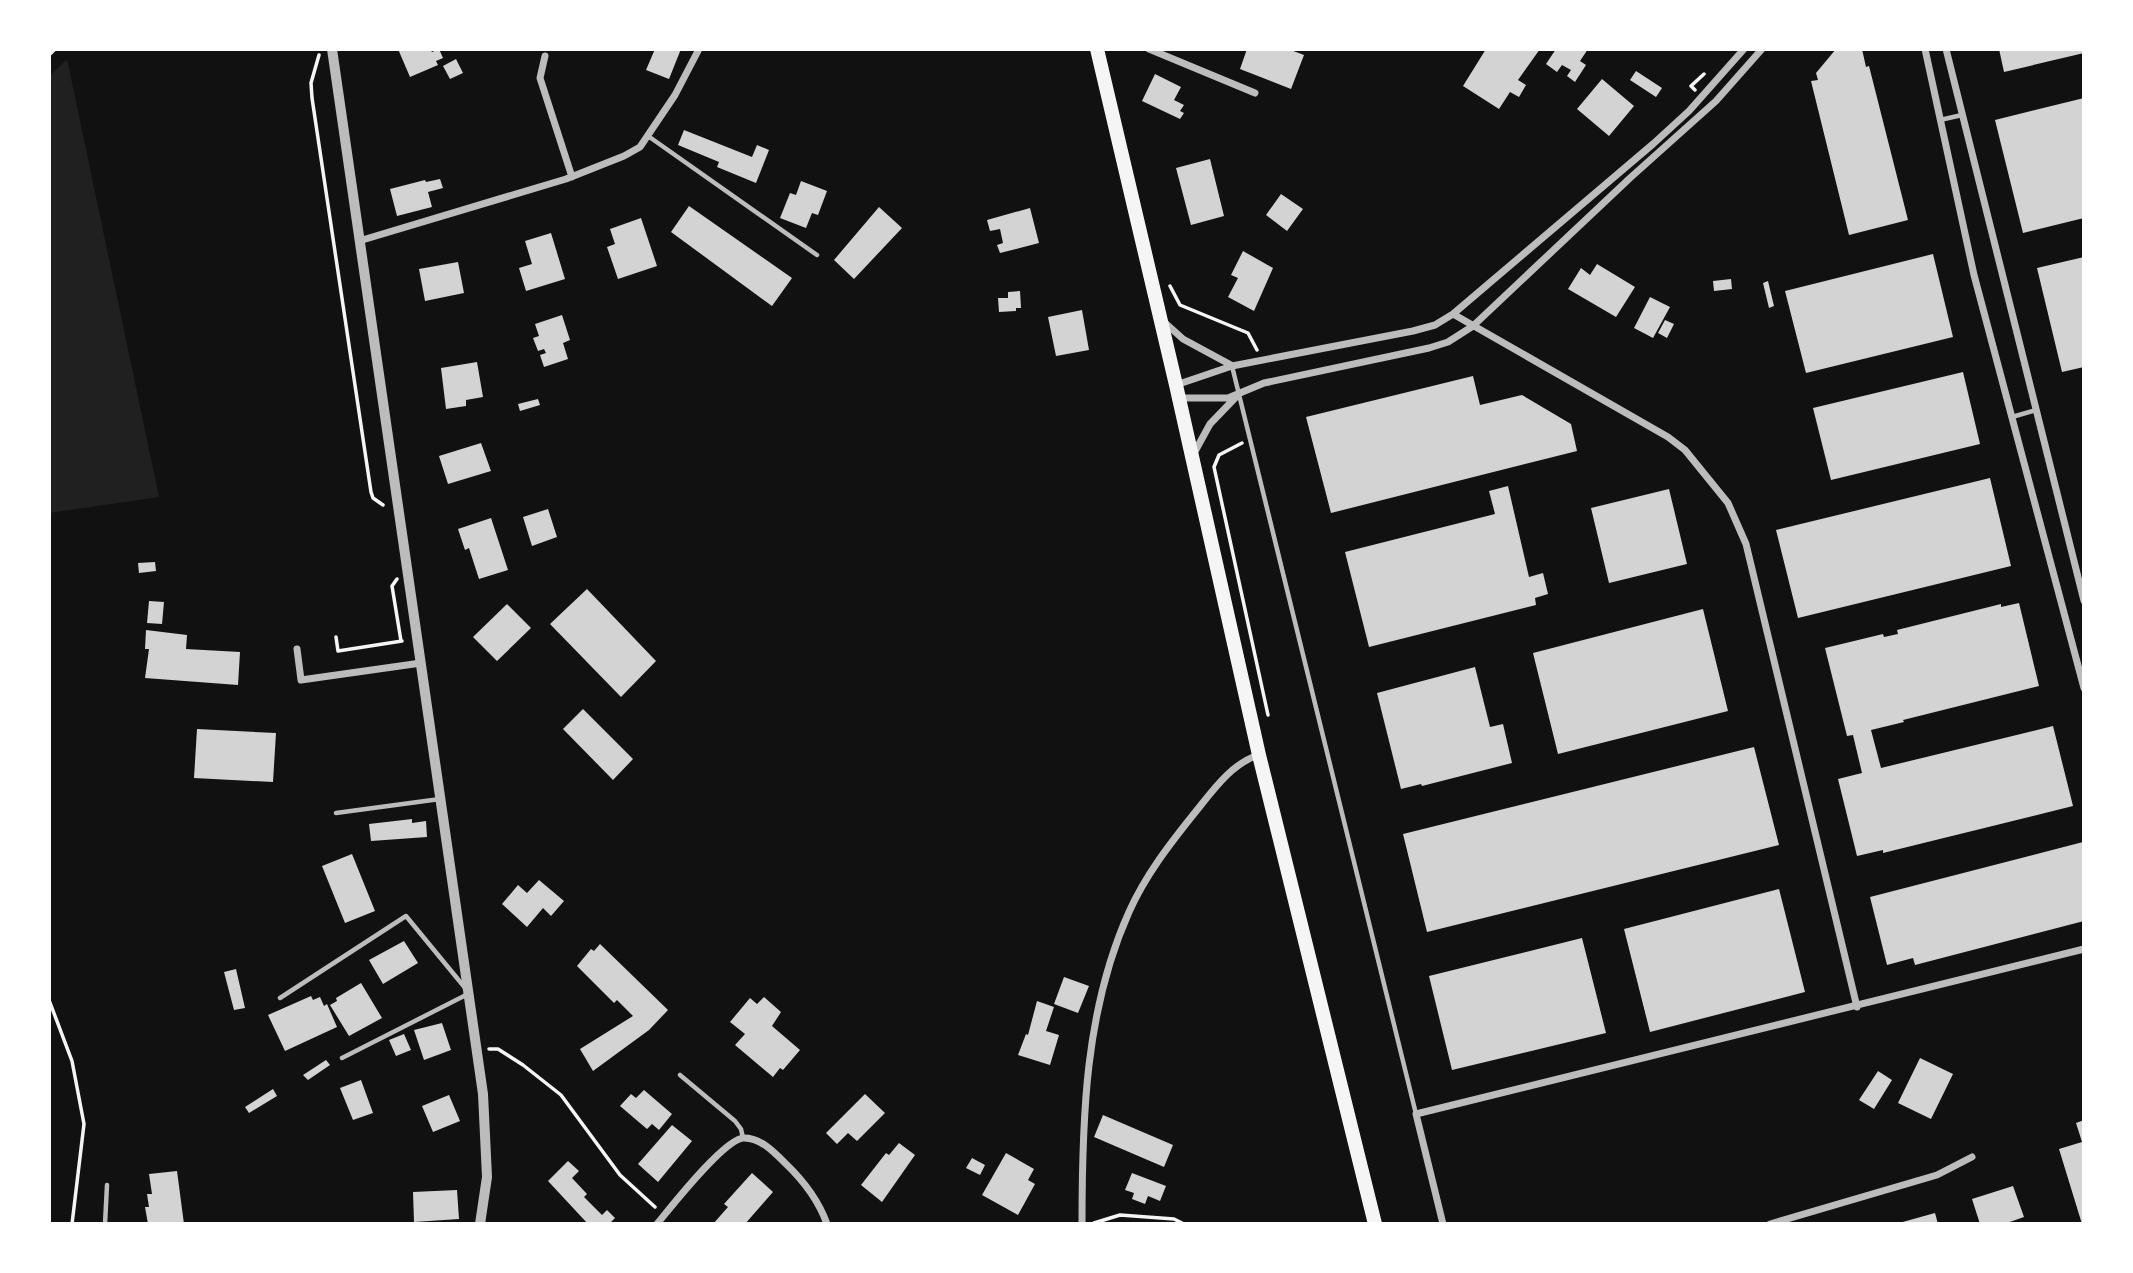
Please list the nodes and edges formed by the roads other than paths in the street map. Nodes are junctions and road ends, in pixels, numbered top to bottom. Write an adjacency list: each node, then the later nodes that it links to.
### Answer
1 (332, 49): 17 (street)
2 (699, 49): 13 (street)
3 (1097, 49): 20 (main road)
4 (1149, 49): 10 (street)
5 (1744, 49): 14 (street)
6 (1762, 49): 15 (street)
7 (1925, 49): 12 (street)
8 (1946, 49): 11 (street)
9 (545, 57): 16 (street)
10 (1255, 93)
11 (1962, 115): 12 (lane); 25 (street)
12 (1939, 120): 26 (street)
13 (647, 136): 16 (street); 18 (lane)
14 (1630, 163): 15 (lane); 19 (street)
15 (1638, 171): 21 (street)
16 (572, 177): 17 (street)
17 (359, 241): 30 (street)
18 (817, 255)
19 (1453, 314): 21 (street); 22 (street)
20 (1161, 319): 22 (street); 23 (main road)
21 (1473, 326): 24 (street); 38 (street)
22 (1232, 366): 23 (street); 24 (lane)
23 (1177, 391): 24 (street); 27 (main road)
24 (1239, 395): 27 (street); 41 (lane)
25 (2036, 410): 26 (lane); 28 (street)
26 (2012, 417): 31 (street)
27 (1192, 457): 32 (main road)
28 (2084, 601)
29 (297, 649): 30 (street)
30 (421, 663): 33 (street)
31 (2084, 688)
32 (1259, 755): 49 (street); 50 (main road)
33 (442, 799): 34 (lane); 36 (street)
34 (336, 813)
35 (2084, 949): 38 (street)
36 (469, 994): 37 (lane); 39 (lane); 46 (street)
37 (280, 998)
38 (1857, 1007): 41 (street)
39 (342, 1058)
40 (681, 1075): 42 (lane)
41 (1416, 1114): 51 (street)
42 (743, 1138): 47 (street); 48 (street)
43 (1972, 1157): 52 (street)
44 (107, 1185): 45 (lane)
45 (105, 1224)
46 (480, 1224)
47 (657, 1224)
48 (827, 1224)
49 (1082, 1224)
50 (1375, 1224)
51 (1443, 1224)
52 (1770, 1224)

